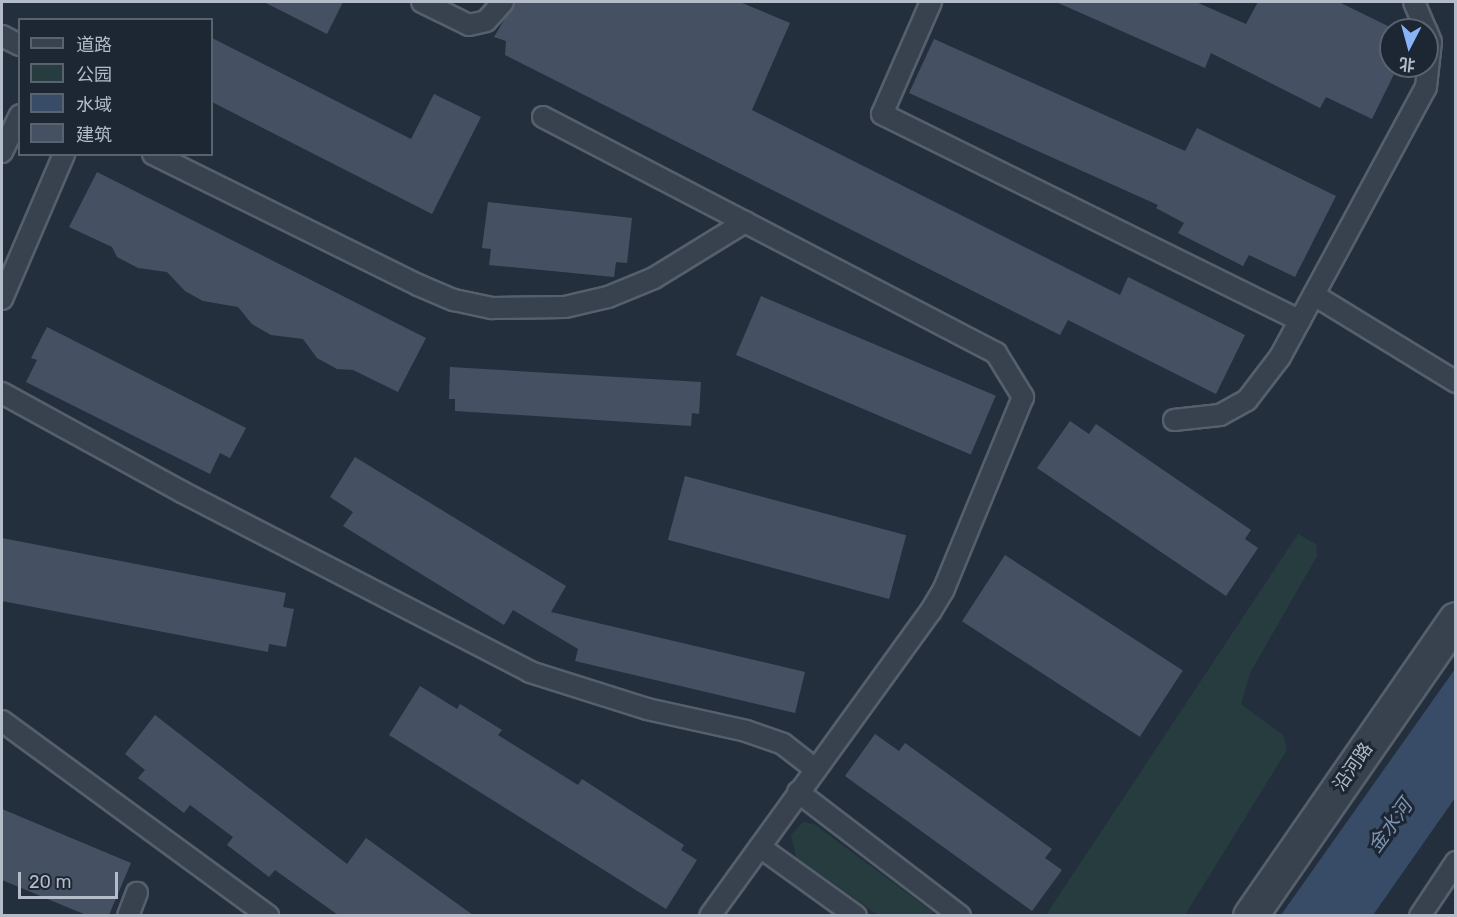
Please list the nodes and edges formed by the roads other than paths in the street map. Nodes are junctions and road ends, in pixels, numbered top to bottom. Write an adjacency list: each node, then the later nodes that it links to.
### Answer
1 (422, 2): 2 (lane)
2 (503, 2)
3 (931, 2): 17 (lane)
4 (1414, 2): 5 (lane)
5 (1421, 18)
6 (2, 36): 7 (lane)
7 (18, 44)
8 (1427, 78): 15 (lane)
9 (543, 117): 14 (lane)
10 (18, 119): 11 (lane)
11 (2, 152)
12 (63, 156): 16 (lane)
13 (157, 156): 14 (lane)
14 (745, 222): 23 (lane)
15 (1314, 295): 17 (lane); 18 (lane)
16 (2, 299)
17 (1300, 321): 20 (lane)
18 (1455, 382)
19 (2, 393): 23 (lane)
20 (1174, 420)
21 (1455, 619): 33 (street, 沿河路)
22 (2, 721): 29 (lane)
23 (815, 769): 24 (lane)
24 (798, 792): 25 (lane); 32 (lane)
25 (760, 847): 30 (lane); 31 (lane)
26 (1455, 862): 34 (lane)
27 (137, 893): 28 (lane)
28 (128, 915)
29 (268, 915)
30 (710, 915)
31 (856, 915)
32 (960, 915)
33 (1250, 915)
34 (1420, 915)

